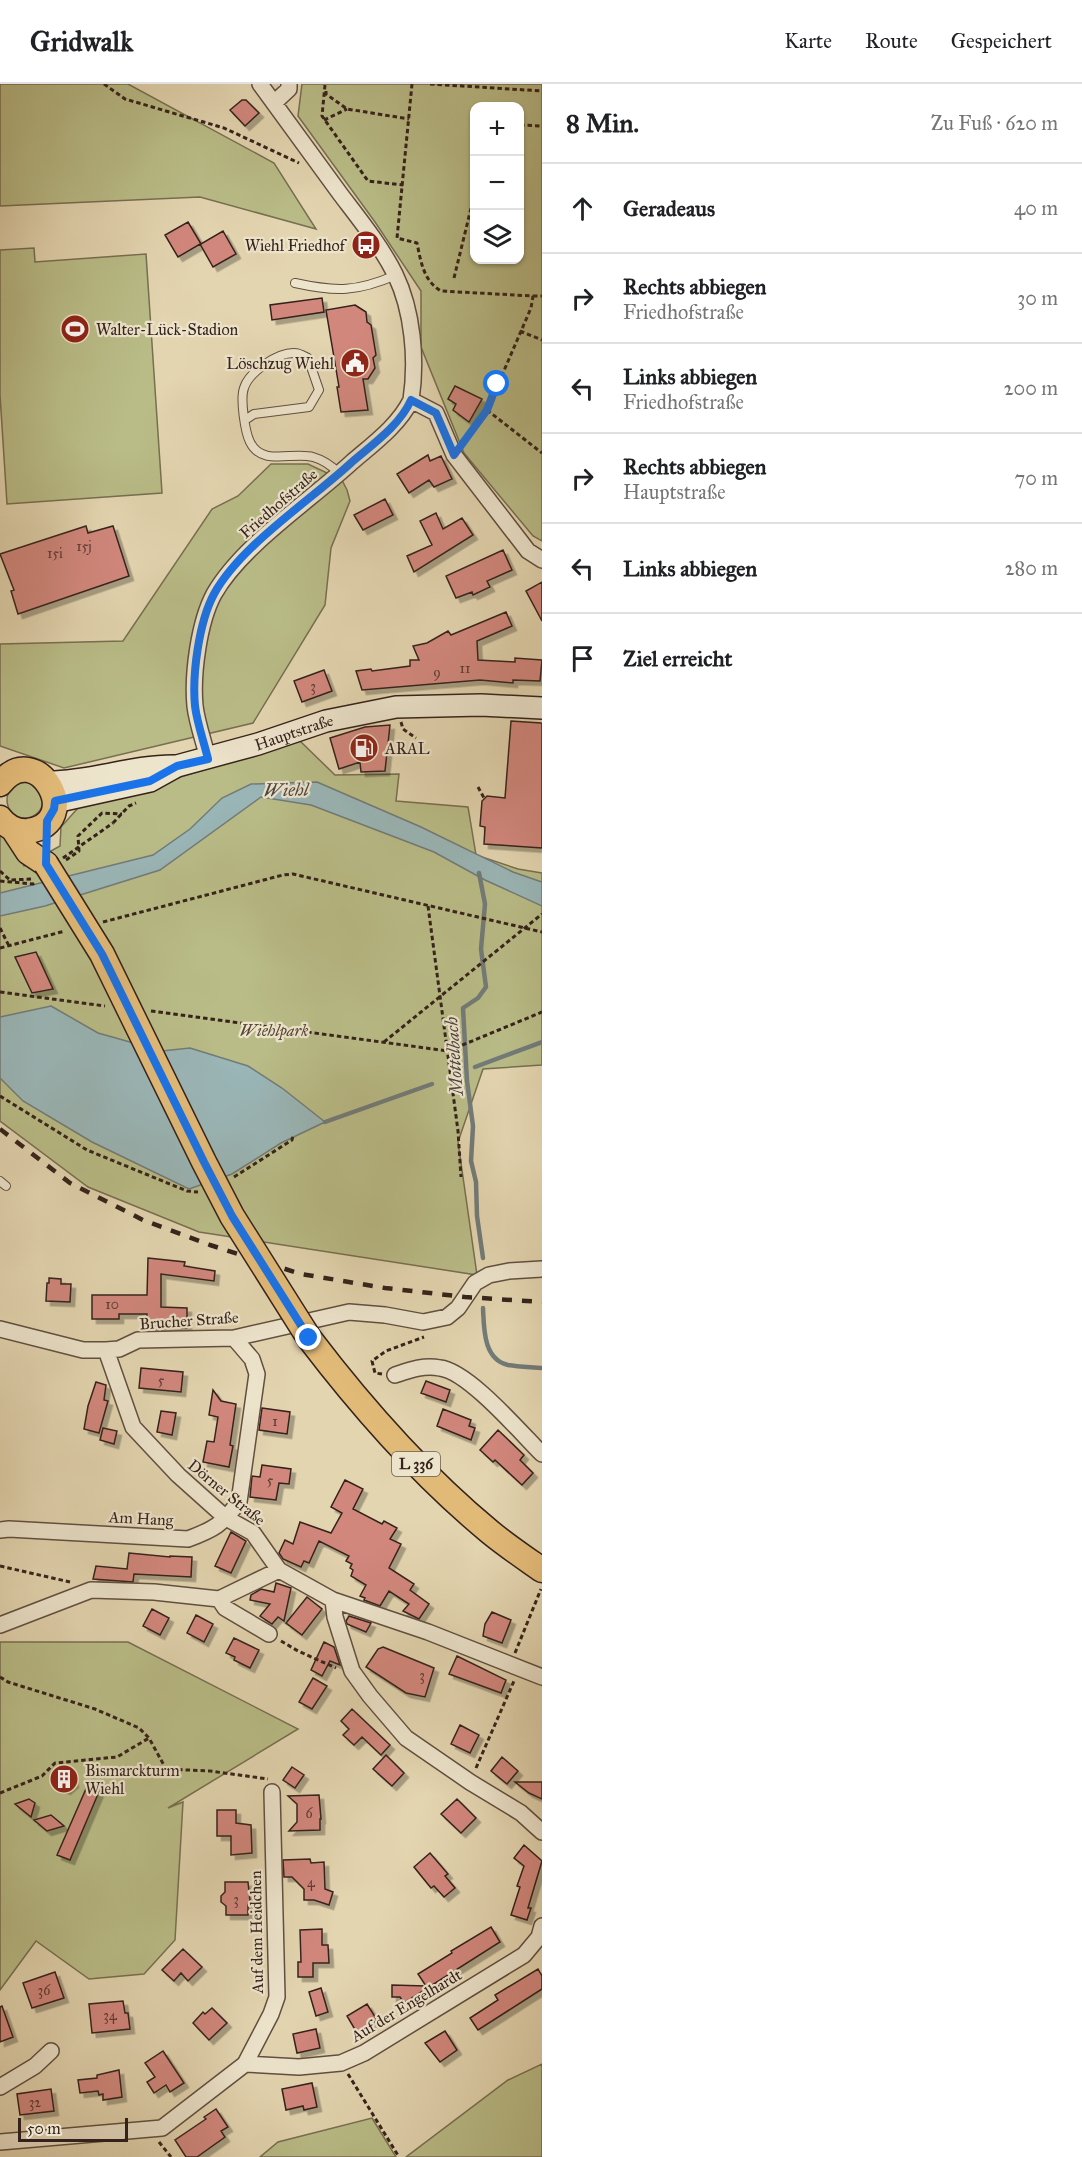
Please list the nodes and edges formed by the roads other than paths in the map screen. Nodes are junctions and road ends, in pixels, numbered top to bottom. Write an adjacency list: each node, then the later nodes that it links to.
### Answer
1 (260, 84): 3 (street)
2 (290, 84): 3 (street)
3 (274, 103): 4 (street)
4 (396, 275): 5 (lane); 6 (street)
5 (295, 283)
6 (411, 400): 8 (street, Friedhofstraße); 9 (street)
7 (245, 420): 7 (lane); 8 (lane)
8 (340, 474): 11 (street, Friedhofstraße)
9 (542, 560)
10 (542, 708): 11 (street, Hauptstraße)
11 (208, 759): 13 (street, Hauptstraße)
12 (6, 773): 13 (main road)
13 (50, 802): 14 (main road, L 336); 15 (main road)
14 (7, 824): 15 (main road, L 336)
15 (50, 868): 25 (main road, L 336, bridge)
16 (542, 1269): 18 (street, Brucher Straße)
17 (0, 1329): 19 (street, Brucher Straße)
18 (234, 1338): 19 (street, Brucher Straße); 22 (street, Am Hang)
19 (105, 1350): 22 (street, Dörner Straße)
20 (395, 1375): 21 (street)
21 (542, 1454)
22 (226, 1518): 23 (street, Am Hang); 24 (street, Dörner Straße)
23 (0, 1530)
24 (279, 1570): 26 (street); 27 (street, Dörner Straße)
25 (542, 1570)
26 (219, 1599): 28 (street); 29 (street)
27 (333, 1600): 30 (street, Dörner Straße); 32 (street)
28 (0, 1625)
29 (269, 1634)
30 (542, 1677)
31 (272, 1792): 35 (street, Auf dem Heidchen)
32 (542, 1832)
33 (542, 1926): 35 (street, Auf der Engelhardt)
34 (51, 2051): 36 (street)
35 (244, 2064): 37 (street)
36 (0, 2087)
37 (0, 2142)

